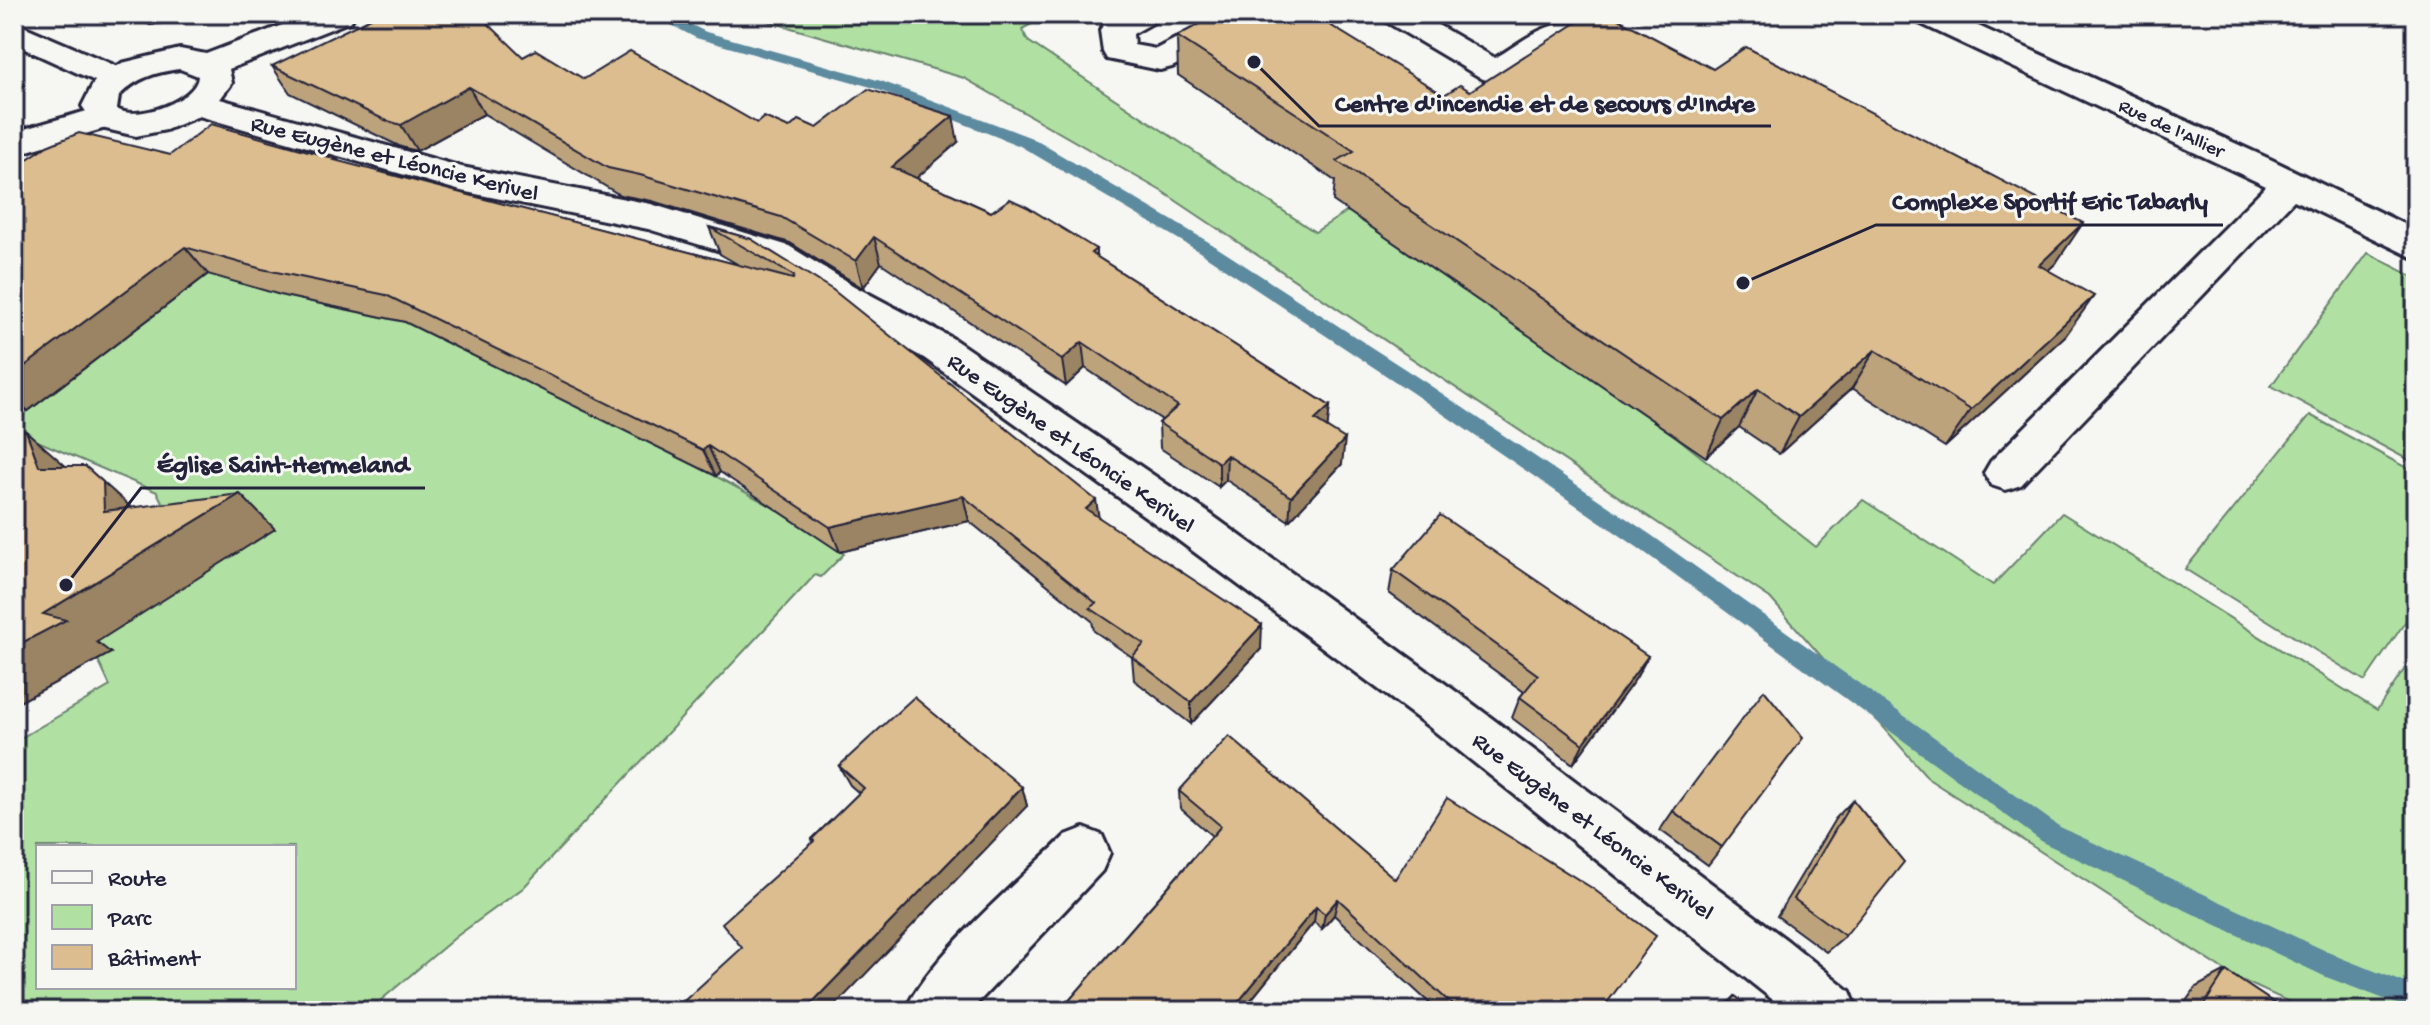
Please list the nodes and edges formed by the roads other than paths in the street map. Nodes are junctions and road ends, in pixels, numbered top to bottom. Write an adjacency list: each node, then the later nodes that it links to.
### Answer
1 (340, 14): 9 (main road)
2 (1145, 14): 3 (main road)
3 (1248, 14)
4 (1396, 14): 7 (main road)
5 (1926, 14): 12 (main road, Rue de l'Allier)
6 (14, 32): 8 (main road)
7 (1564, 32)
8 (118, 79): 9 (main road, Rue Eugène et Léoncie Kerivel); 10 (main road)
9 (203, 84): 10 (main road); 17 (main road, Rue Eugène et Léoncie Kerivel)
10 (104, 117): 11 (main road)
11 (14, 144)
12 (2290, 183): 13 (main road, Rue de l'Allier); 14 (main road)
13 (2416, 246)
14 (2006, 473)
15 (1084, 853): 16 (main road)
16 (933, 1011)
17 (1830, 1011)

